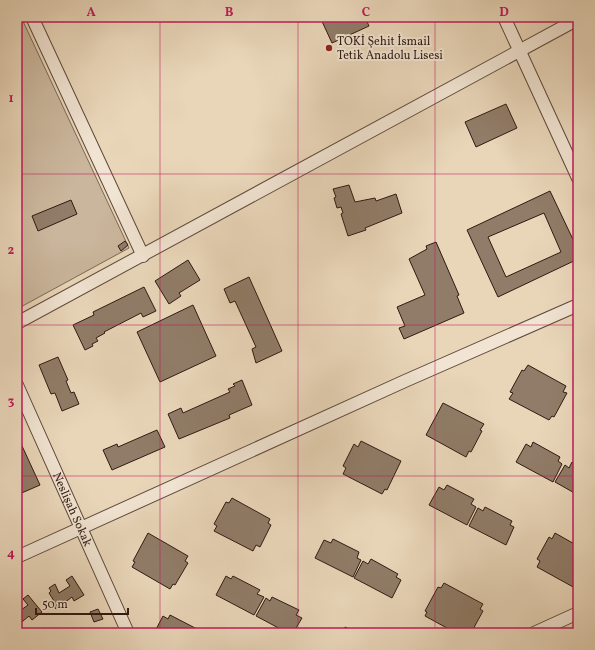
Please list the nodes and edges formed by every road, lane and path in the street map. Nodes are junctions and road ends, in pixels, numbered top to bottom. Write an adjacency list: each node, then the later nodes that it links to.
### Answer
1 (32, 17): 6 (street)
2 (504, 17): 4 (street)
3 (578, 19): 4 (street)
4 (519, 51): 5 (street); 6 (street)
5 (578, 178)
6 (143, 256): 8 (street)
7 (578, 305): 10 (street)
8 (17, 323)
9 (17, 385): 10 (street, Neslişah Sokak)
10 (81, 529): 11 (street); 13 (street, Neslişah Sokak)
11 (17, 557)
12 (578, 613): 14 (street)
13 (128, 633)
14 (534, 633)

